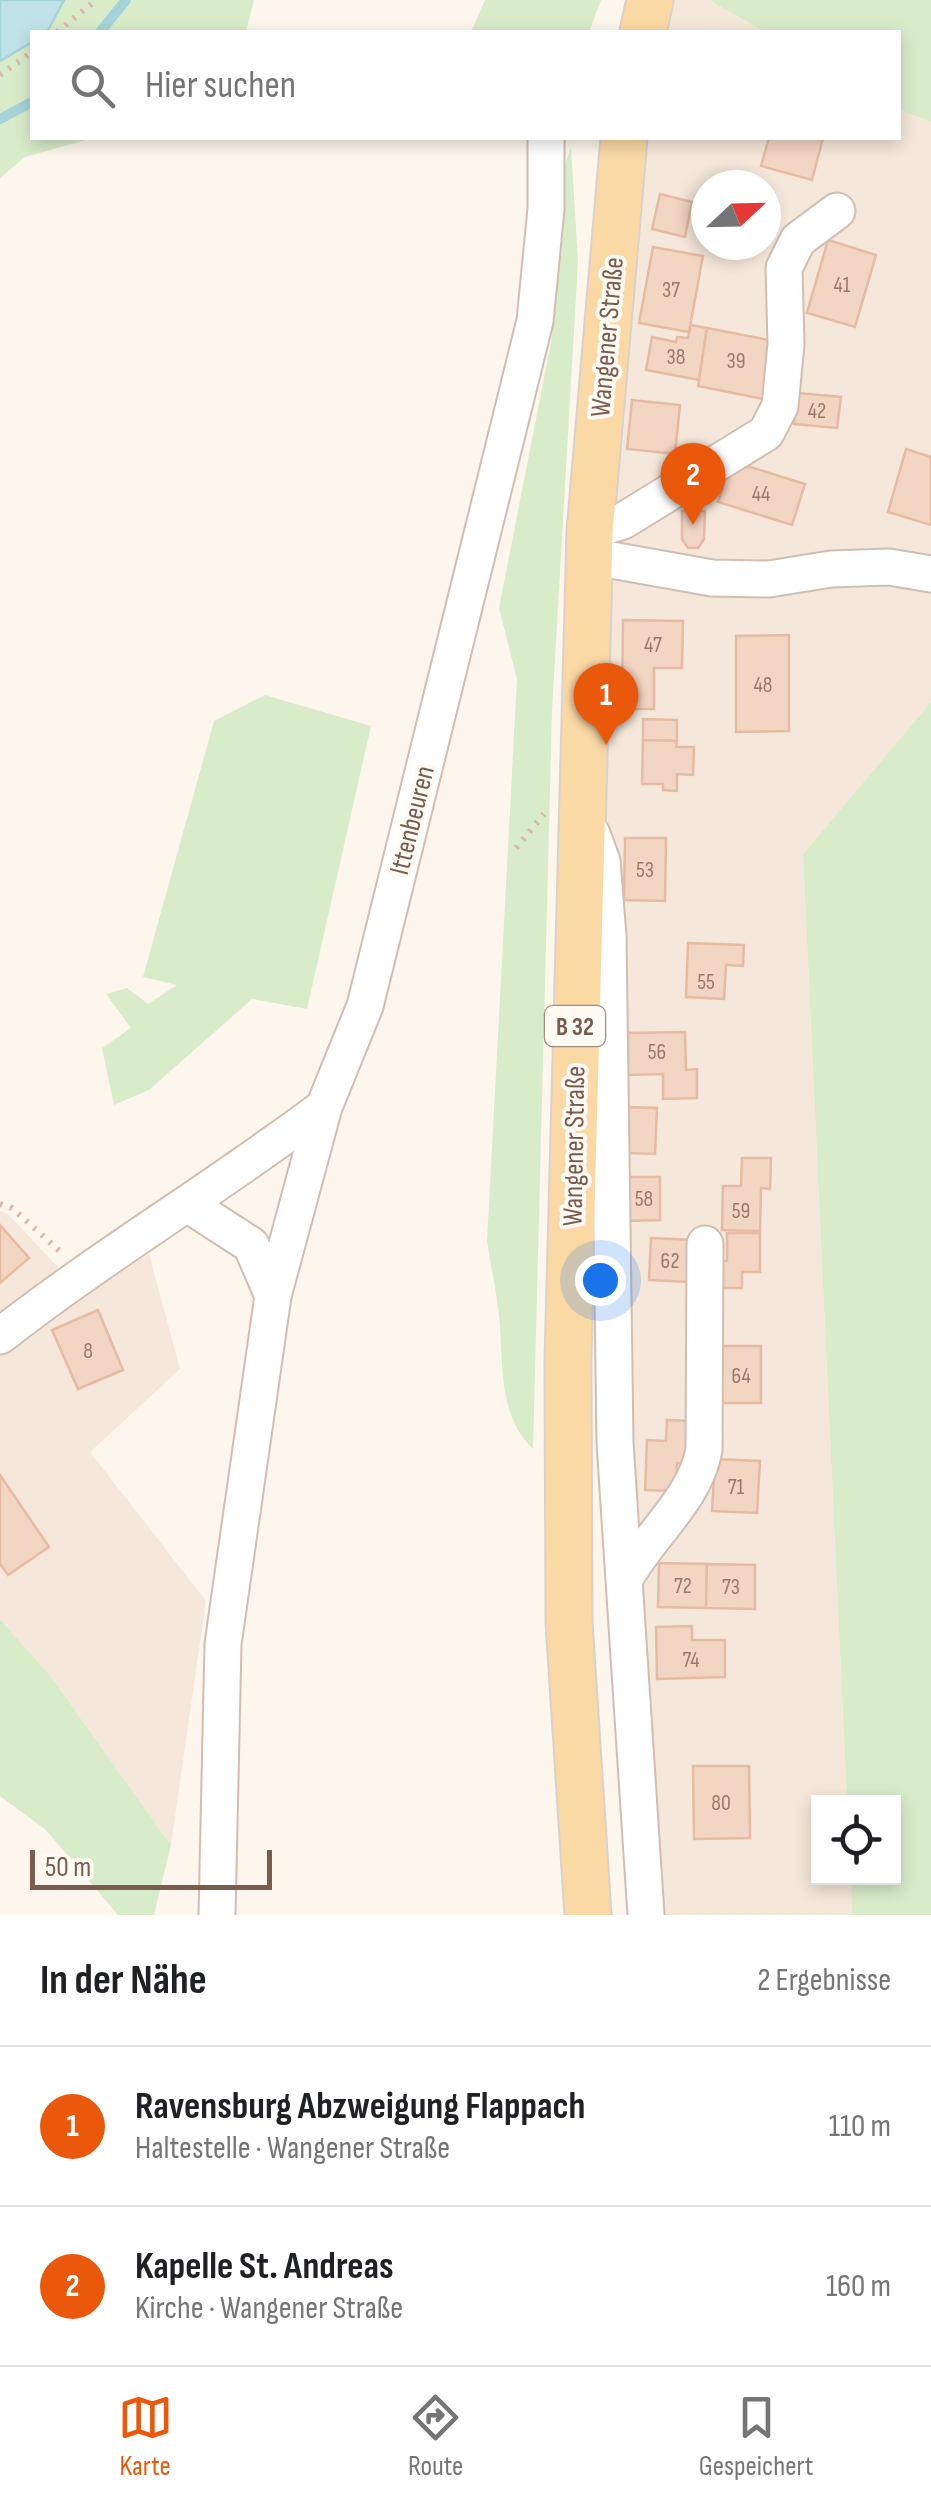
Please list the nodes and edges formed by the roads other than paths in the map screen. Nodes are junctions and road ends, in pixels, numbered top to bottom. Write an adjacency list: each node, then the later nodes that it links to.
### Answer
1 (650, 0): 2 (main road)
2 (643, 30)
3 (546, 140): 9 (street, Ittenbeuren)
4 (624, 140): 6 (main road, Wangener Straße / B 32)
5 (838, 211): 6 (street)
6 (589, 544): 7 (street); 8 (main road, Wangener Straße / B 32)
7 (931, 574)
8 (563, 806): 14 (street); 16 (main road, Wangener Straße / B 32)
9 (324, 1106): 10 (street); 12 (street, Ittenbeuren)
10 (190, 1205): 12 (street); 13 (street)
11 (705, 1244): 14 (street)
12 (273, 1296): 15 (street, Ittenbeuren)
13 (0, 1336)
14 (626, 1577): 17 (street)
15 (217, 1915)
16 (588, 1915)
17 (646, 1915)

